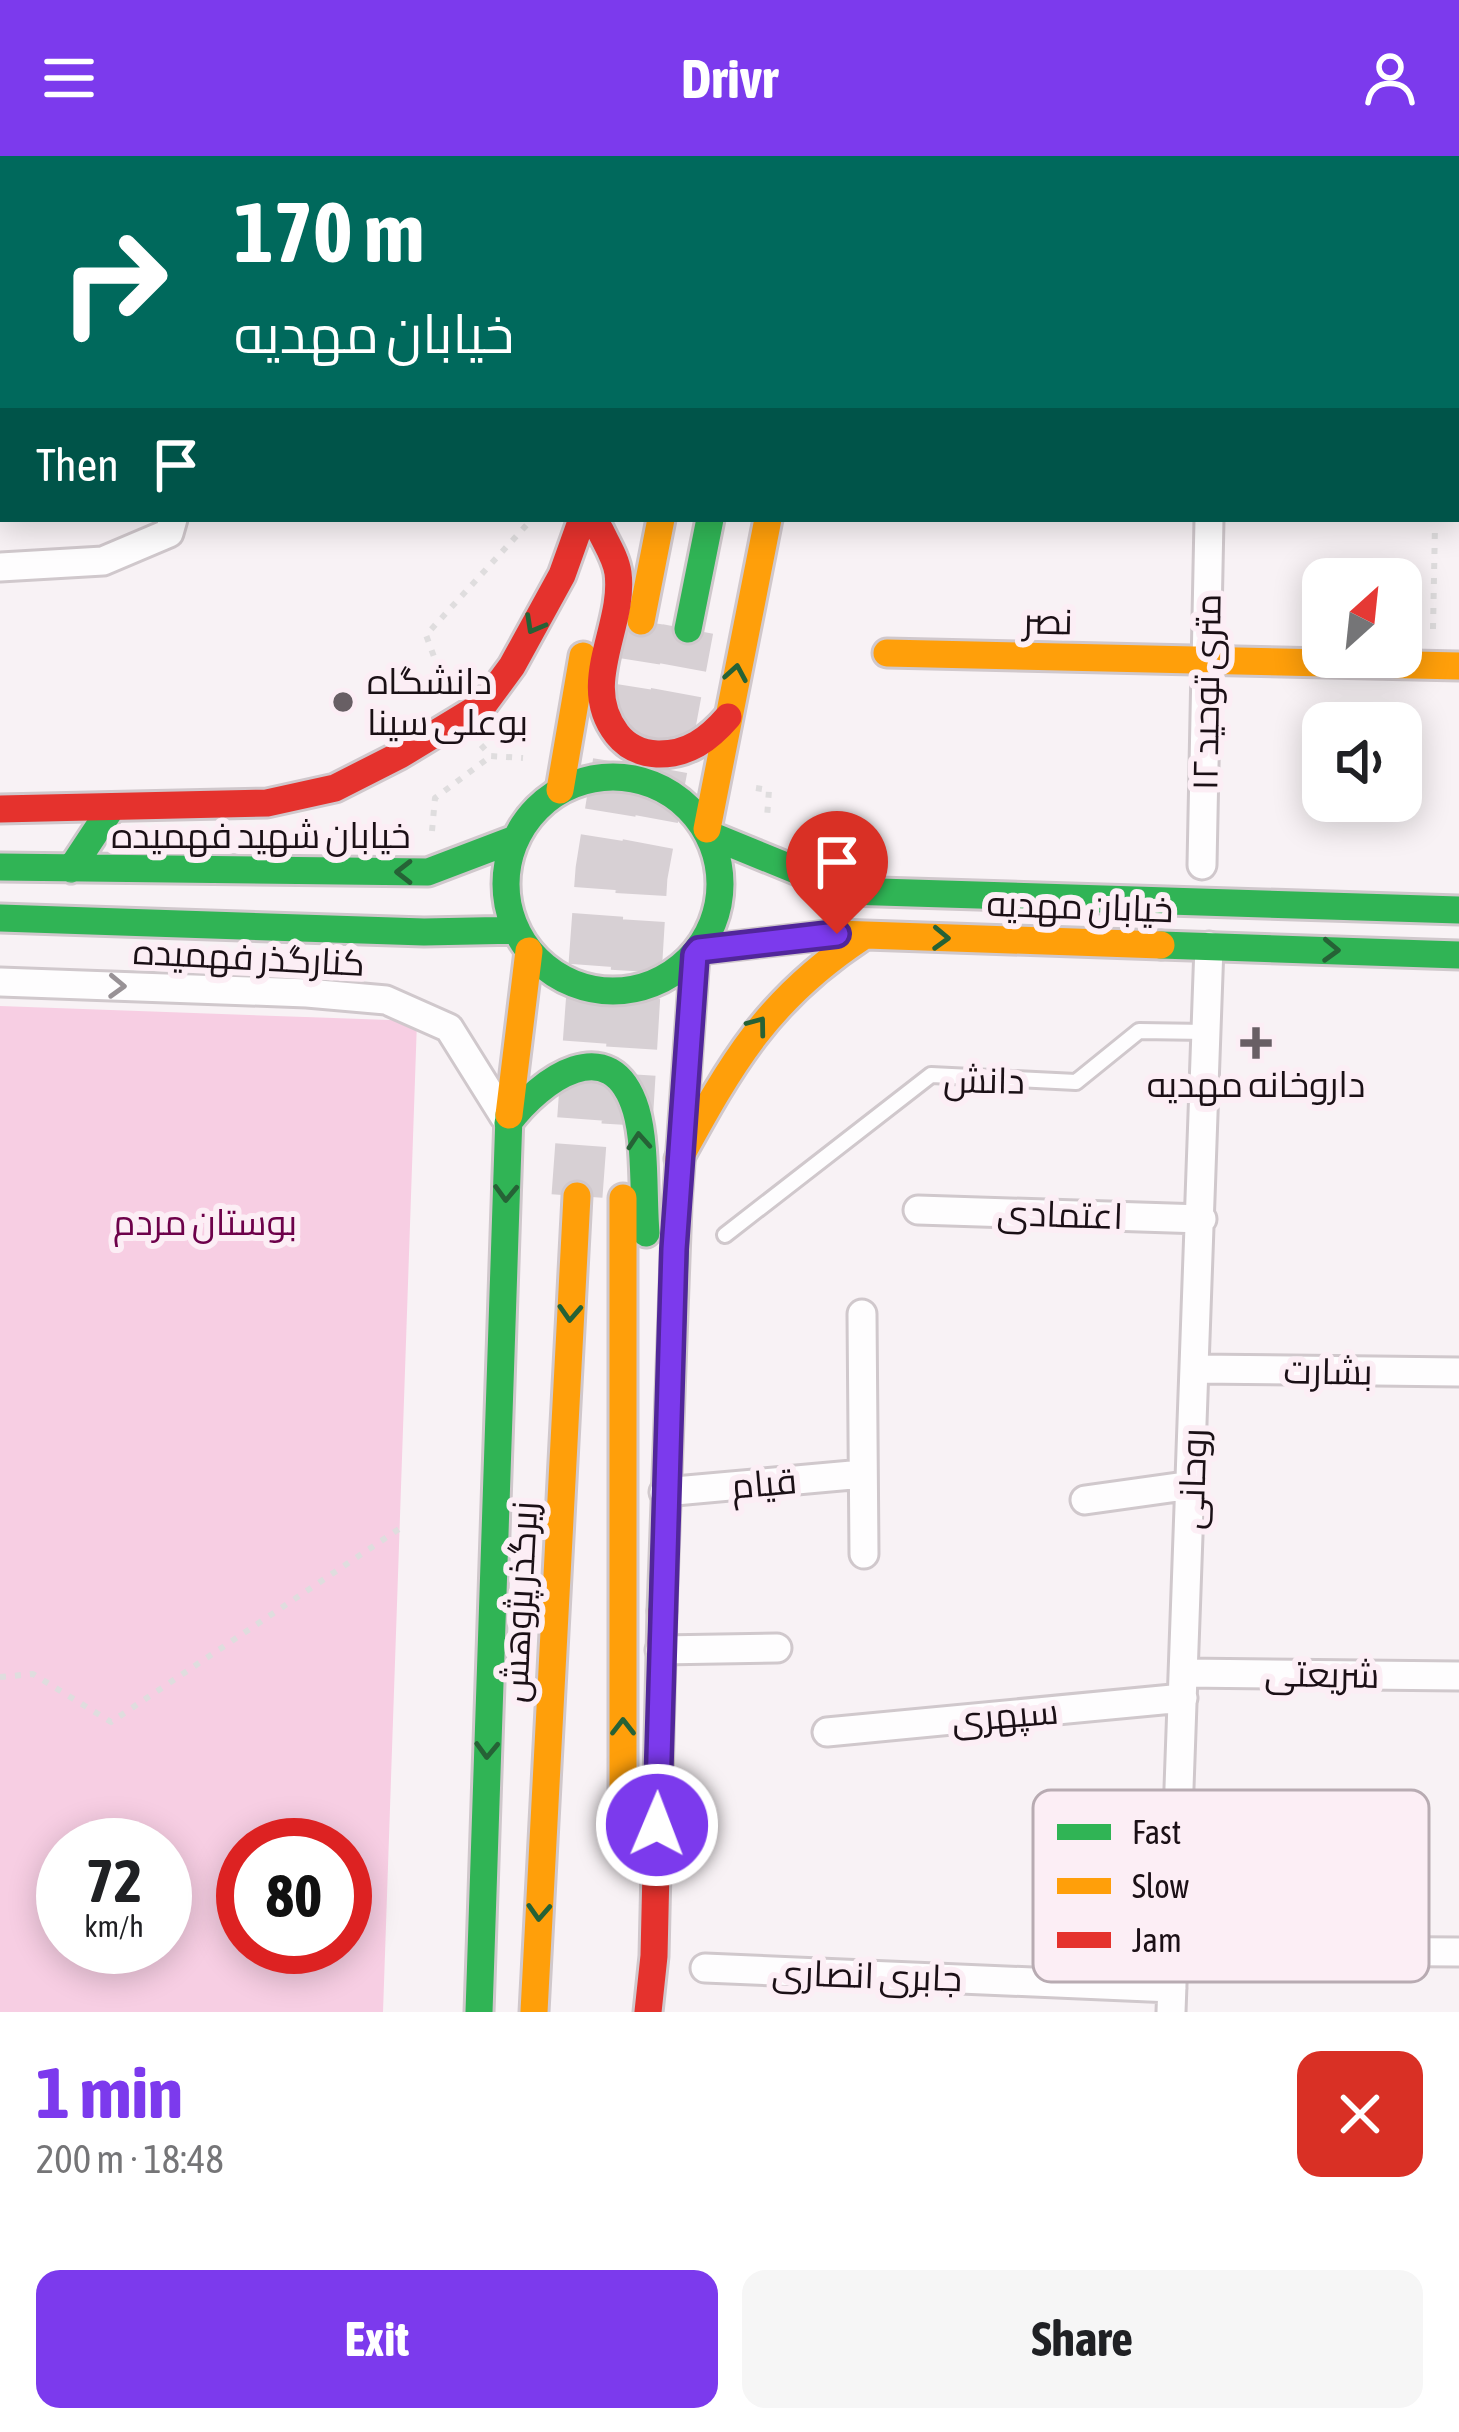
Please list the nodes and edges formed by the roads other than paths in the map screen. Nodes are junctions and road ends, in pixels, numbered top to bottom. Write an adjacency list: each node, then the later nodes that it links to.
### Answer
1 (172, 522): 7 (street)
2 (661, 522): 8 (main road)
3 (709, 522): 9 (main road)
4 (767, 522): 13 (main road, one-way to 4)
5 (1209, 522): 11 (street, ۱۲ متری توحید)
6 (594, 523): 13 (main road); 14 (main road); 15 (main road, one-way to 15)
7 (0, 567)
8 (641, 621)
9 (688, 628)
10 (887, 653): 11 (main road, نصر)
11 (1206, 661): 12 (main road, نصر); 19 (street, ۱۲ متری توحید)
12 (1445, 666)
13 (728, 717): 17 (main road)
14 (562, 776): 17 (main road); 18 (main road)
15 (112, 807): 16 (main road); 21 (main road)
16 (0, 809)
17 (708, 832): 22 (main road, خیابان مهدیه); 27 (main road)
18 (515, 839): 21 (main road, خیابان شهید فهمیده, one-way to 21); 25 (main road)
19 (1202, 866)
20 (0, 867): 21 (main road, خیابان شهید فهمیده)
21 (71, 869)
22 (1459, 910)
23 (0, 918): 25 (main road)
24 (865, 935): 26 (main road, خیابان مهدیه, one-way to 26); 27 (main road, خیابان مهدیه); 32 (main road, one-way to 24)
25 (523, 940): 27 (main road); 31 (main road)
26 (1209, 946): 28 (main road, خیابان مهدیه, one-way to 28); 30 (street, روحانی)
27 (697, 952): 32 (main road)
28 (1459, 955)
29 (0, 982): 31 (street, کنارگذر فهمیده, one-way to 31)
30 (1207, 1032): 36 (street, روحانی); 37 (lane, دانش)
31 (508, 1123): 41 (main road, one-way to 31); 58 (main road, one-way to 58)
32 (678, 1162): 41 (main road)
33 (577, 1196): 59 (main road, زیرگذر پژوهش, one-way to 59)
34 (622, 1198): 53 (main road, one-way to 34)
35 (918, 1210): 36 (street, اعتمادی)
36 (1202, 1219): 39 (street, روحانی)
37 (725, 1235)
38 (862, 1313): 42 (street)
39 (1196, 1369): 40 (street, بشارت); 43 (street, روحانی)
40 (1459, 1372)
41 (667, 1424): 44 (main road)
42 (863, 1474): 44 (street, قیام); 46 (street)
43 (1192, 1485): 45 (street); 50 (street, روحانی)
44 (664, 1492): 48 (main road)
45 (1085, 1500)
46 (864, 1554)
47 (777, 1648): 48 (street)
48 (661, 1650): 60 (main road)
49 (1459, 1676): 50 (street, شریعتی)
50 (1184, 1685): 51 (street, سپهری); 52 (street, روحانی)
51 (827, 1732)
52 (1180, 1790)
53 (622, 1844)
54 (1429, 1952): 55 (street)
55 (1459, 1952)
56 (705, 1968): 57 (street, جابری انصاری)
57 (1171, 2000)
58 (479, 2012)
59 (534, 2012)
60 (648, 2012)

